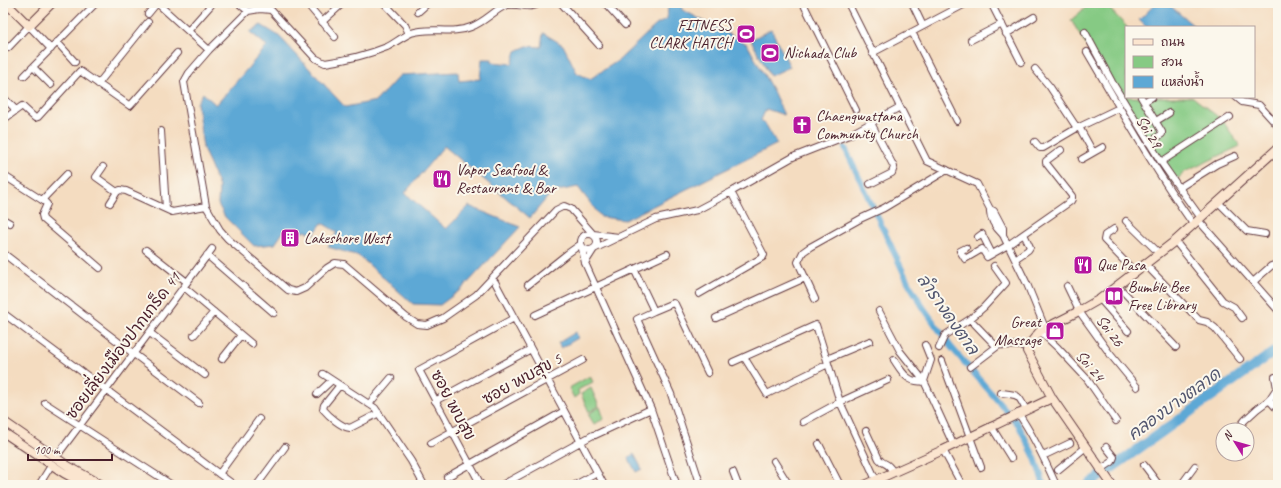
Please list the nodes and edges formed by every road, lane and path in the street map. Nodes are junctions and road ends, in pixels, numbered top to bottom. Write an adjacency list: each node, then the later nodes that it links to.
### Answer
1 (6, 3): 18 (street); 28 (street)
2 (52, 3): 28 (street)
3 (96, 3): 37 (street)
4 (157, 3): 22 (street); 30 (street)
5 (238, 3): 20 (street)
6 (343, 3): 25 (street)
7 (384, 3): 33 (street)
8 (428, 3): 21 (street)
9 (539, 3): 33 (street)
10 (561, 3): 38 (street)
11 (605, 3): 27 (street)
12 (803, 3): 58 (street)
13 (848, 3): 44 (street)
14 (913, 3): 29 (street)
15 (967, 3): 29 (street)
16 (991, 3): 26 (street)
17 (211, 5): 30 (street)
18 (3, 6)
19 (309, 6): 25 (street)
20 (248, 11): 33 (street); 41 (street)
21 (418, 12)
22 (148, 14)
23 (1034, 17): 34 (street)
24 (148, 22): 50 (street)
25 (322, 22): 35 (street)
26 (1002, 24): 34 (street); 36 (street)
27 (625, 25)
28 (29, 26): 39 (street); 40 (street)
29 (923, 26): 31 (street)
30 (188, 31): 41 (street)
31 (912, 32): 44 (street); 62 (street)
32 (1085, 32): 69 (street)
33 (409, 34)
34 (1006, 34): 46 (street)
35 (335, 37)
36 (971, 40)
37 (57, 42): 40 (street); 45 (street)
38 (599, 45)
39 (8, 48)
40 (51, 49): 47 (street)
41 (208, 50): 88 (street)
42 (1087, 52): 56 (street, Soi 29)
43 (177, 53): 50 (street)
44 (872, 53): 55 (street)
45 (75, 62)
46 (1021, 62)
47 (33, 67): 49 (street); 51 (street)
48 (1035, 69): 66 (street)
49 (24, 76)
50 (98, 84): 57 (street)
51 (51, 85)
52 (3, 97): 57 (street)
53 (1237, 98): 65 (street)
54 (1142, 100): 63 (street)
55 (900, 108): 64 (street); 78 (street)
56 (1119, 108): 66 (street); 91 (street, Soi 29)
57 (16, 110): 61 (street)
58 (856, 110)
59 (1169, 113): 63 (street)
60 (1230, 117): 76 (street)
61 (3, 120)
62 (957, 121)
63 (1156, 121): 69 (street)
64 (870, 123): 81 (street); 84 (street)
65 (1278, 126)
66 (1078, 128): 68 (street); 73 (street)
67 (161, 131): 89 (street)
68 (1035, 142)
69 (1149, 143): 76 (street)
70 (1103, 147): 73 (street)
71 (1278, 148): 86 (street)
72 (1061, 150): 97 (street)
73 (1093, 152): 75 (street)
74 (1235, 156): 82 (street)
75 (1082, 158)
76 (1161, 162): 82 (street)
77 (103, 167): 83 (street)
78 (947, 170): 104 (street); 122 (street)
79 (66, 174): 85 (street)
80 (3, 175): 85 (street)
81 (870, 184)
82 (1180, 189): 91 (street)
83 (117, 192): 87 (street); 89 (street)
84 (731, 192): 101 (street); 130 (street)
85 (42, 200): 119 (street)
86 (1218, 202): 91 (street); 98 (street)
87 (110, 203)
88 (206, 206): 89 (street); 94 (street)
89 (166, 209)
90 (3, 218): 93 (street)
91 (1197, 220): 102 (street); 124 (street)
92 (1126, 221): 110 (street)
93 (10, 223)
94 (584, 224): 96 (street); 99 (street)
95 (1114, 229): 121 (street)
96 (593, 234): 99 (street); 101 (street); 107 (street)
97 (1024, 234): 104 (street); 114 (street)
98 (1265, 234)
99 (583, 236): 103 (street)
100 (978, 236): 112 (street)
101 (619, 237): 107 (street)
102 (1175, 241): 110 (street); 143 (street)
103 (581, 244): 107 (street); 115 (street); 126 (street)
104 (1008, 245): 112 (street); 114 (street)
105 (966, 248): 112 (street)
106 (212, 249): 113 (street, ซอยเลี่ยงเมืองปากเกร็ด 41)
107 (594, 249): 115 (street)
108 (146, 250): 125 (street)
109 (3, 253): 158 (street)
110 (1159, 253): 116 (street)
111 (667, 254): 120 (street)
112 (992, 254)
113 (207, 255): 125 (street, ซอยเลี่ยงเมืองปากเกร็ด 41); 139 (street)
114 (1015, 259): 145 (street)
115 (586, 263): 128 (street)
116 (1145, 264): 121 (street); 161 (street)
117 (994, 266): 144 (street)
118 (1278, 266): 124 (street)
119 (100, 268)
120 (634, 269): 128 (street); 134 (street)
121 (1135, 272): 127 (street)
122 (805, 278): 131 (street); 142 (street)
123 (495, 282): 141 (street)
124 (1253, 282): 133 (street)
125 (185, 285): 137 (street); 147 (street, ซอยเลี่ยงเมืองปากเกร็ด 41)
126 (528, 285)
127 (1117, 285): 132 (street); 156 (street)
128 (596, 286): 140 (street); 189 (street)
129 (1067, 286): 136 (street, Soi 26)
130 (699, 294)
131 (815, 299)
132 (1100, 299): 136 (street); 146 (street)
133 (1277, 309)
134 (654, 311): 168 (street); 243 (street)
135 (879, 311): 176 (street)
136 (1079, 311): 145 (street); 178 (street, Soi 26)
137 (214, 312): 148 (street); 149 (street)
138 (3, 313): 179 (street)
139 (274, 313)
140 (535, 315)
141 (514, 318): 157 (street); 184 (street, ซอย พบสุข)
142 (716, 318)
143 (1242, 318)
144 (970, 319): 151 (street); 154 (street)
145 (1042, 330): 155 (street); 196 (street, Soi 24)
146 (1128, 332)
147 (150, 333): 158 (street, ซอยเลี่ยงเมืองปากเกร็ด 41); 170 (street)
148 (194, 335)
149 (242, 335): 152 (street); 160 (street)
150 (870, 341): 166 (street)
151 (941, 341)
152 (252, 344)
153 (925, 345): 176 (street)
154 (1000, 345): 155 (street); 167 (street)
155 (1028, 346): 182 (street)
156 (1176, 347)
157 (531, 349): 174 (street); 184 (street)
158 (134, 354): 179 (street, ซอยเลี่ยงเมืองปากเกร็ด 41); 185 (street)
159 (744, 357): 165 (street); 166 (street); 166 (street)
160 (222, 358)
161 (1240, 358)
162 (583, 360): 174 (street, ซอย พบสุข 5)
163 (894, 360): 176 (street)
164 (942, 361): 204 (street)
165 (733, 362)
166 (827, 362): 186 (street)
167 (970, 367)
168 (708, 373)
169 (323, 374): 173 (street)
170 (205, 375)
171 (1275, 377): 183 (street)
172 (391, 378): 188 (street)
173 (332, 380): 177 (street); 181 (street)
174 (548, 380): 191 (street); 202 (street, ซอย พบสุข 5)
175 (888, 380): 186 (street)
176 (924, 381): 209 (street)
177 (340, 385): 188 (street); 192 (street)
178 (1137, 387)
179 (106, 389): 199 (street, ซอยเลี่ยงเมืองปากเกร็ด 41); 227 (street)
180 (1001, 393): 193 (street)
181 (317, 394)
182 (1052, 398): 193 (street); 211 (street)
183 (1269, 400): 190 (street); 198 (street)
184 (435, 401): 202 (street, ซอย พบสุข)
185 (199, 402)
186 (840, 402): 197 (street); 229 (street)
187 (45, 403): 199 (street)
188 (369, 404): 192 (street)
189 (651, 409): 205 (street); 230 (street)
190 (1278, 410)
191 (564, 412): 205 (street); 218 (street)
192 (379, 413): 238 (street)
193 (1016, 414): 200 (street); 214 (street)
194 (259, 419): 227 (street)
195 (3, 421): 216 (street)
196 (1116, 421)
197 (803, 422)
198 (1243, 422)
199 (79, 426): 216 (street, ซอยเลี่ยงเมืองปากเกร็ด 41); 235 (street)
200 (991, 426): 204 (street); 215 (street)
201 (3, 432): 216 (street)
202 (452, 432): 206 (street, ซอย พบสุข 5); 218 (street, ซอย พบสุข)
203 (866, 432): 225 (street)
204 (969, 436): 209 (street); 221 (street)
205 (580, 442): 226 (street); 240 (street)
206 (431, 443)
207 (1070, 443): 214 (street)
208 (819, 444): 246 (street)
209 (953, 444): 213 (street)
210 (285, 447): 237 (street)
211 (1086, 447): 222 (street); 223 (street)
212 (1106, 447): 223 (street)
213 (943, 450): 225 (street); 248 (street)
214 (1043, 456): 249 (street)
215 (1011, 458)
216 (54, 461): 232 (street, ซอยเลี่ยงเมืองปากเกร็ด 41); 233 (street); 234 (street)
217 (774, 462): 245 (street)
218 (470, 464): 228 (street); 239 (street, ซอย พบสุข)
219 (1144, 465): 250 (street)
220 (1195, 466): 251 (street)
221 (981, 467)
222 (1058, 470)
223 (1101, 471): 231 (street)
224 (733, 472): 244 (street)
225 (893, 472): 229 (street)
226 (597, 473): 241 (street); 242 (street)
227 (219, 474): 236 (street)
228 (447, 477)
229 (876, 480): 247 (street)
230 (676, 483)
231 (1110, 483)
232 (39, 485)
233 (86, 485)
234 (102, 485)
235 (172, 485)
236 (234, 485)
237 (257, 485)
238 (424, 485)
239 (481, 485)
240 (502, 485)
241 (575, 485)
242 (604, 485)
243 (703, 485)
244 (738, 485)
245 (789, 485)
246 (840, 485)
247 (864, 485)
248 (962, 485)
249 (1056, 485)
250 (1159, 485)
251 (1181, 485)

